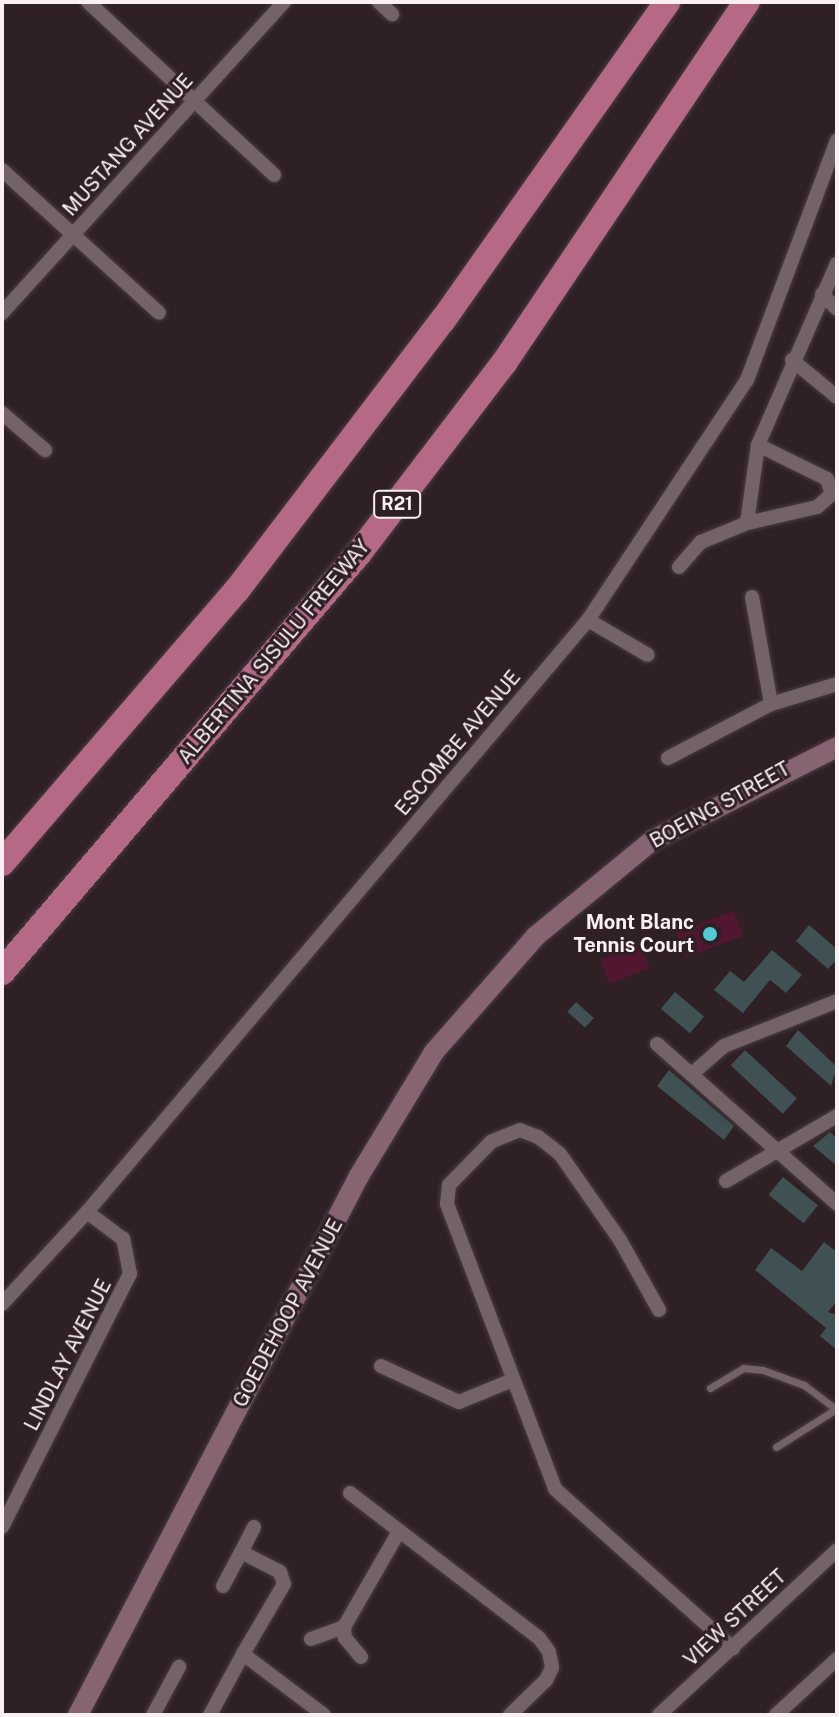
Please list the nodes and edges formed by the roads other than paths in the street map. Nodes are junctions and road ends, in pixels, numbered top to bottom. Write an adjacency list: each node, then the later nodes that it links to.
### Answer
1 (88, 2): 7 (street)
2 (284, 2): 7 (street, MUSTANG AVENUE)
3 (379, 2): 6 (street)
4 (667, 2): 31 (highway)
5 (747, 2): 33 (highway, ALBERTINA SISULU FREEWAY / R21)
6 (392, 14)
7 (193, 103): 10 (street); 11 (street, MUSTANG AVENUE)
8 (837, 140): 25 (street, ESCOMBE AVENUE)
9 (2, 170): 11 (street)
10 (274, 175)
11 (73, 236): 15 (street, MUSTANG AVENUE); 16 (street)
12 (837, 263): 13 (street)
13 (822, 294): 14 (street); 17 (street)
14 (837, 309)
15 (2, 313)
16 (159, 313)
17 (792, 360): 18 (street); 20 (street)
18 (837, 397)
19 (2, 413): 21 (street)
20 (758, 445): 22 (street); 22 (street)
21 (45, 450)
22 (747, 523): 23 (street)
23 (679, 567)
24 (752, 597): 28 (street)
25 (588, 620): 26 (street); 41 (street, ESCOMBE AVENUE)
26 (648, 655)
27 (837, 684): 28 (street)
28 (771, 704): 30 (street)
29 (837, 747): 32 (main road, BOEING STREET)
30 (668, 758)
31 (2, 863)
32 (536, 936): 64 (main road, GOEDEHOOP AVENUE)
33 (2, 972)
34 (837, 1001): 36 (street)
35 (657, 1044): 36 (street)
36 (693, 1073): 38 (street)
37 (837, 1116): 38 (street)
38 (779, 1155): 39 (street); 40 (street)
39 (726, 1181)
40 (837, 1204)
41 (87, 1212): 42 (street, ESCOMBE AVENUE); 50 (street, LINDLAY AVENUE)
42 (2, 1304)
43 (659, 1310): 45 (street)
44 (381, 1366): 45 (street)
45 (513, 1380): 58 (street)
46 (710, 1388): 47 (lane)
47 (837, 1409): 48 (lane)
48 (776, 1447)
49 (350, 1493): 52 (street)
50 (2, 1527)
51 (254, 1527): 54 (street)
52 (398, 1533): 56 (street); 67 (street)
53 (837, 1550): 58 (street, VIEW STREET)
54 (241, 1552): 55 (street); 59 (street)
55 (223, 1586)
56 (344, 1627): 57 (street); 60 (street)
57 (311, 1639)
58 (733, 1648): 68 (street, VIEW STREET)
59 (243, 1654): 65 (street); 66 (street)
60 (361, 1657)
61 (837, 1659): 69 (street)
62 (179, 1667): 63 (street)
63 (155, 1714)
64 (78, 1715)
65 (210, 1715)
66 (324, 1715)
67 (510, 1715)
68 (659, 1715)
69 (776, 1715)

